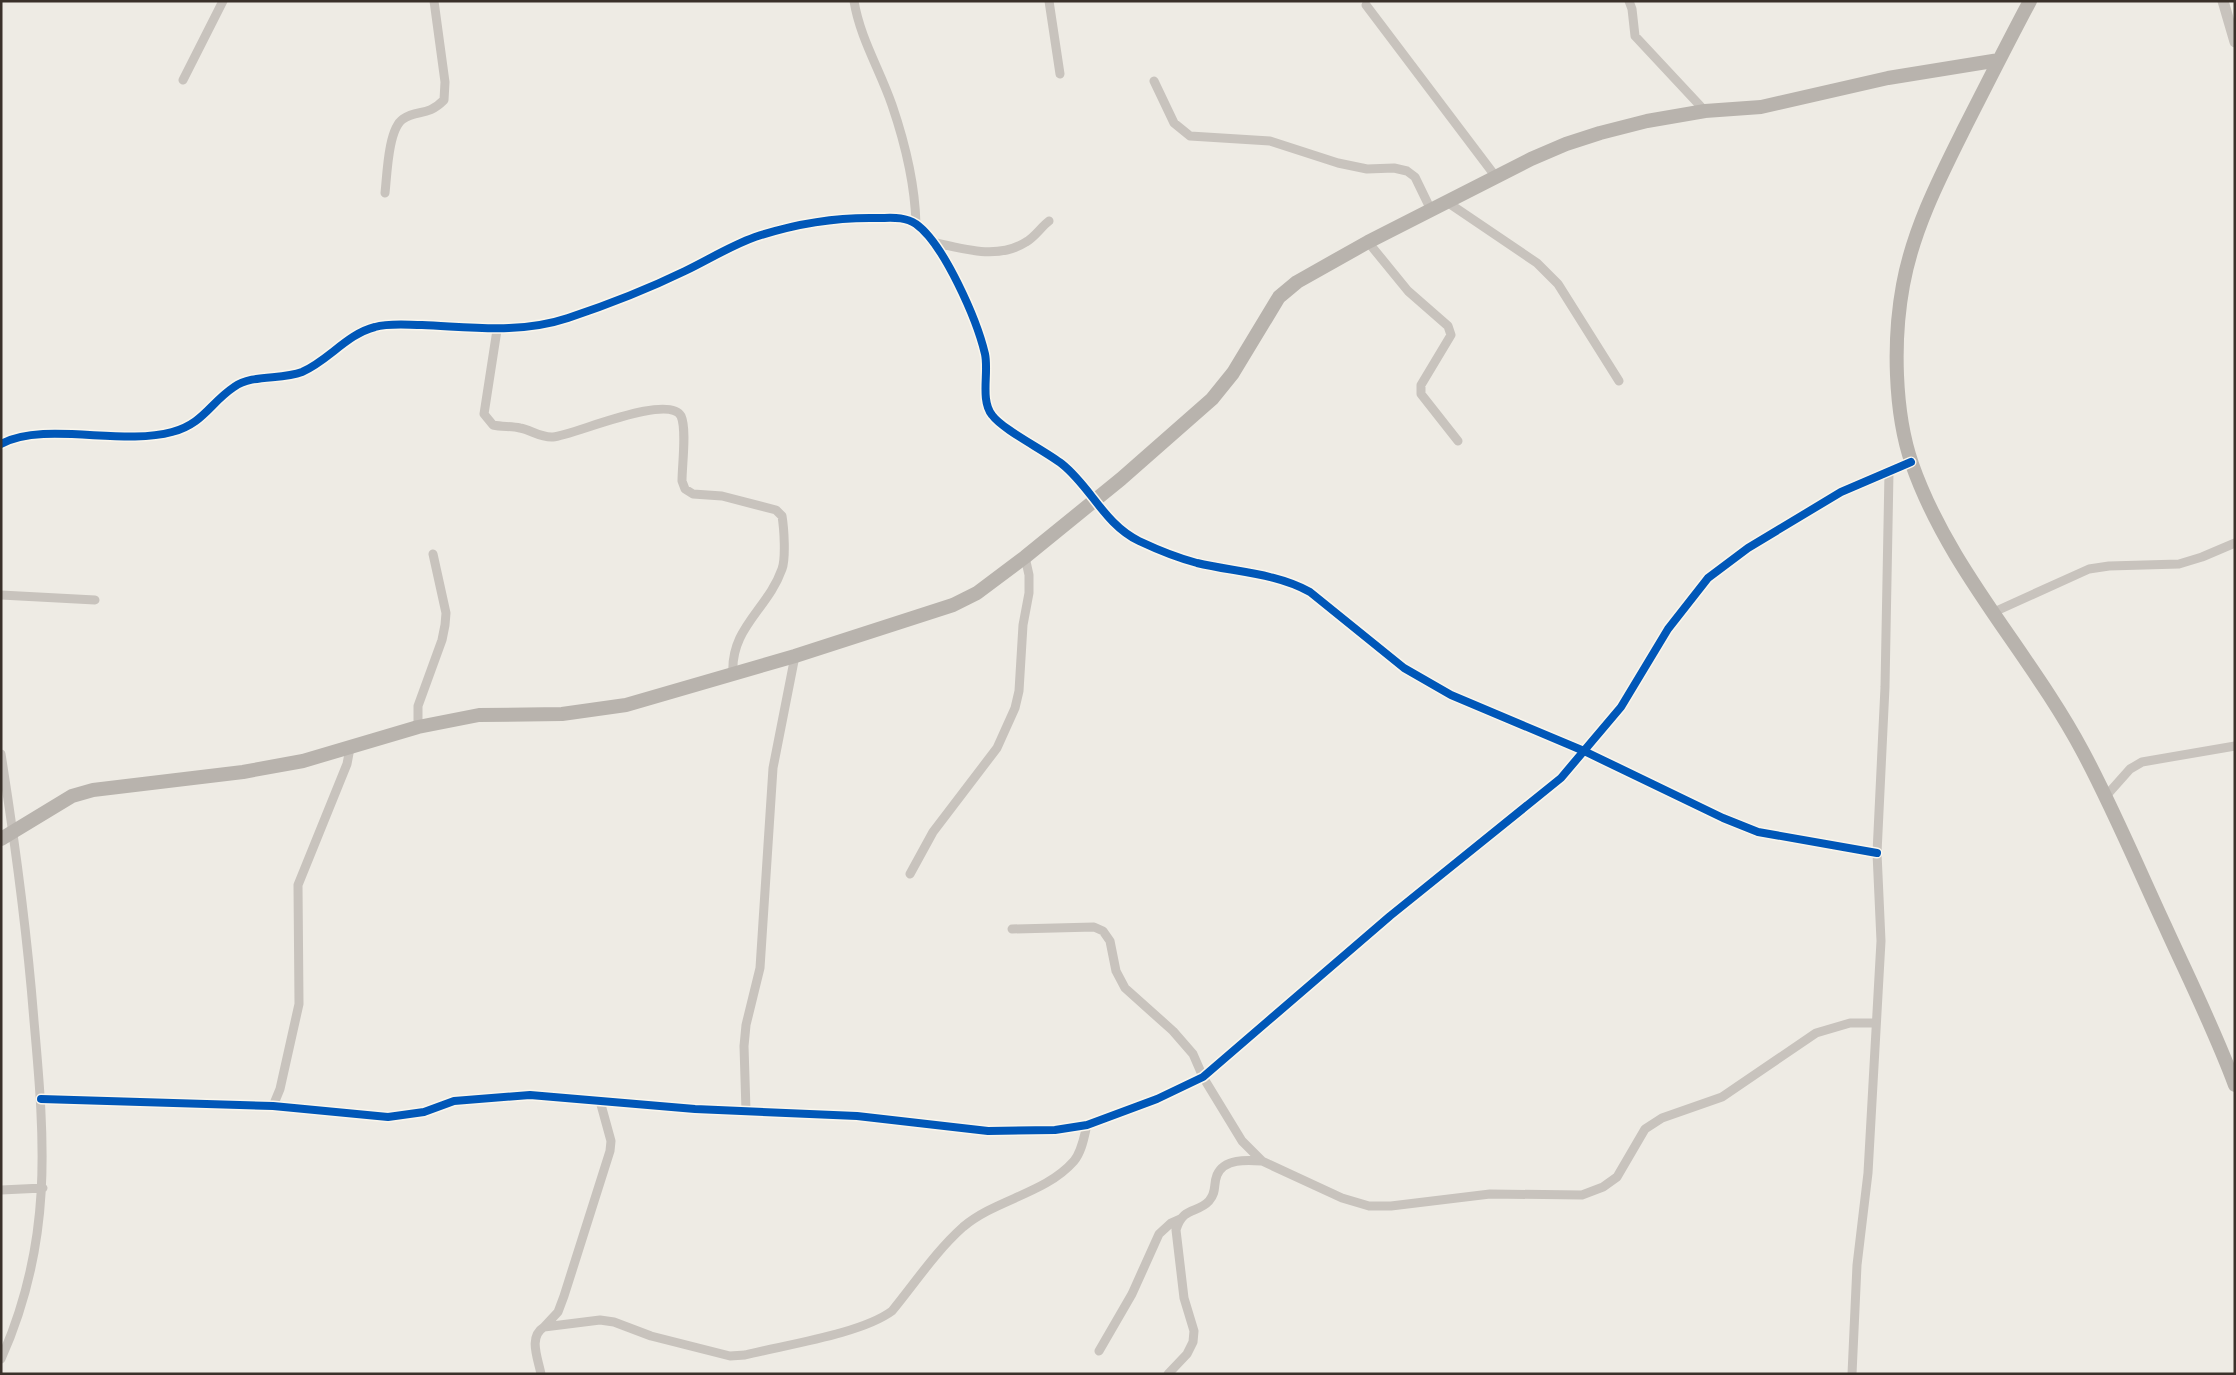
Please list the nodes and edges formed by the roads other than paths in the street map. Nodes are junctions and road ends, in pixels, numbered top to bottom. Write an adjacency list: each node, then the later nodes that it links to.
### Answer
1 (223, 1): 12 (street)
2 (434, 1): 16 (street)
3 (854, 1): 20 (street)
4 (1049, 1): 11 (street)
5 (1629, 1): 14 (street)
6 (2030, 1): 10 (main road)
7 (2223, 1): 9 (street)
8 (1366, 5): 15 (street)
9 (2235, 42)
10 (1998, 60): 14 (main road); 27 (main road)
11 (1060, 74)
12 (183, 80)
13 (1154, 81): 18 (street)
14 (1705, 111): 15 (main road)
15 (1496, 177): 17 (main road)
16 (385, 193)
17 (1447, 202): 18 (main road); 24 (street)
18 (1431, 210): 22 (main road)
19 (1049, 221): 21 (street)
20 (916, 224): 21 (street); 23 (street)
21 (932, 242): 29 (street)
22 (1368, 242): 25 (street); 29 (main road)
23 (497, 330): 26 (street); 37 (street)
24 (1619, 381)
25 (1458, 441)
26 (1, 444)
27 (1911, 462): 28 (street); 35 (main road)
28 (1889, 472): 41 (street); 45 (street)
29 (1093, 501): 32 (main road); 41 (street)
30 (2235, 543): 35 (street)
31 (433, 554): 38 (street)
32 (1025, 557): 36 (main road); 46 (street)
33 (1, 595): 34 (street)
34 (95, 600)
35 (1994, 612): 43 (main road)
36 (795, 656): 37 (main road); 54 (street)
37 (733, 674): 38 (main road)
38 (418, 727): 40 (main road)
39 (2235, 746): 43 (street)
40 (350, 748): 44 (main road); 53 (street)
41 (1584, 751): 45 (street); 49 (street)
42 (1, 754): 44 (street)
43 (2106, 796): 50 (main road)
44 (7, 836): 51 (street)
45 (1877, 853): 48 (street)
46 (910, 874)
47 (1012, 928): 49 (street)
48 (1875, 1023): 56 (street); 65 (street)
49 (1203, 1077): 55 (street); 56 (street)
50 (2235, 1085)
51 (41, 1099): 53 (street); 57 (street)
52 (600, 1101): 53 (street); 54 (street); 60 (street)
53 (273, 1106)
54 (746, 1111): 55 (street)
55 (1087, 1125): 60 (street)
56 (1262, 1161): 59 (street)
57 (43, 1188): 58 (street); 62 (street)
58 (1, 1190)
59 (1180, 1219): 61 (street); 64 (street)
60 (544, 1327): 63 (street)
61 (1098, 1351)
62 (1, 1359)
63 (540, 1374)
64 (1168, 1374)
65 (1852, 1374)

